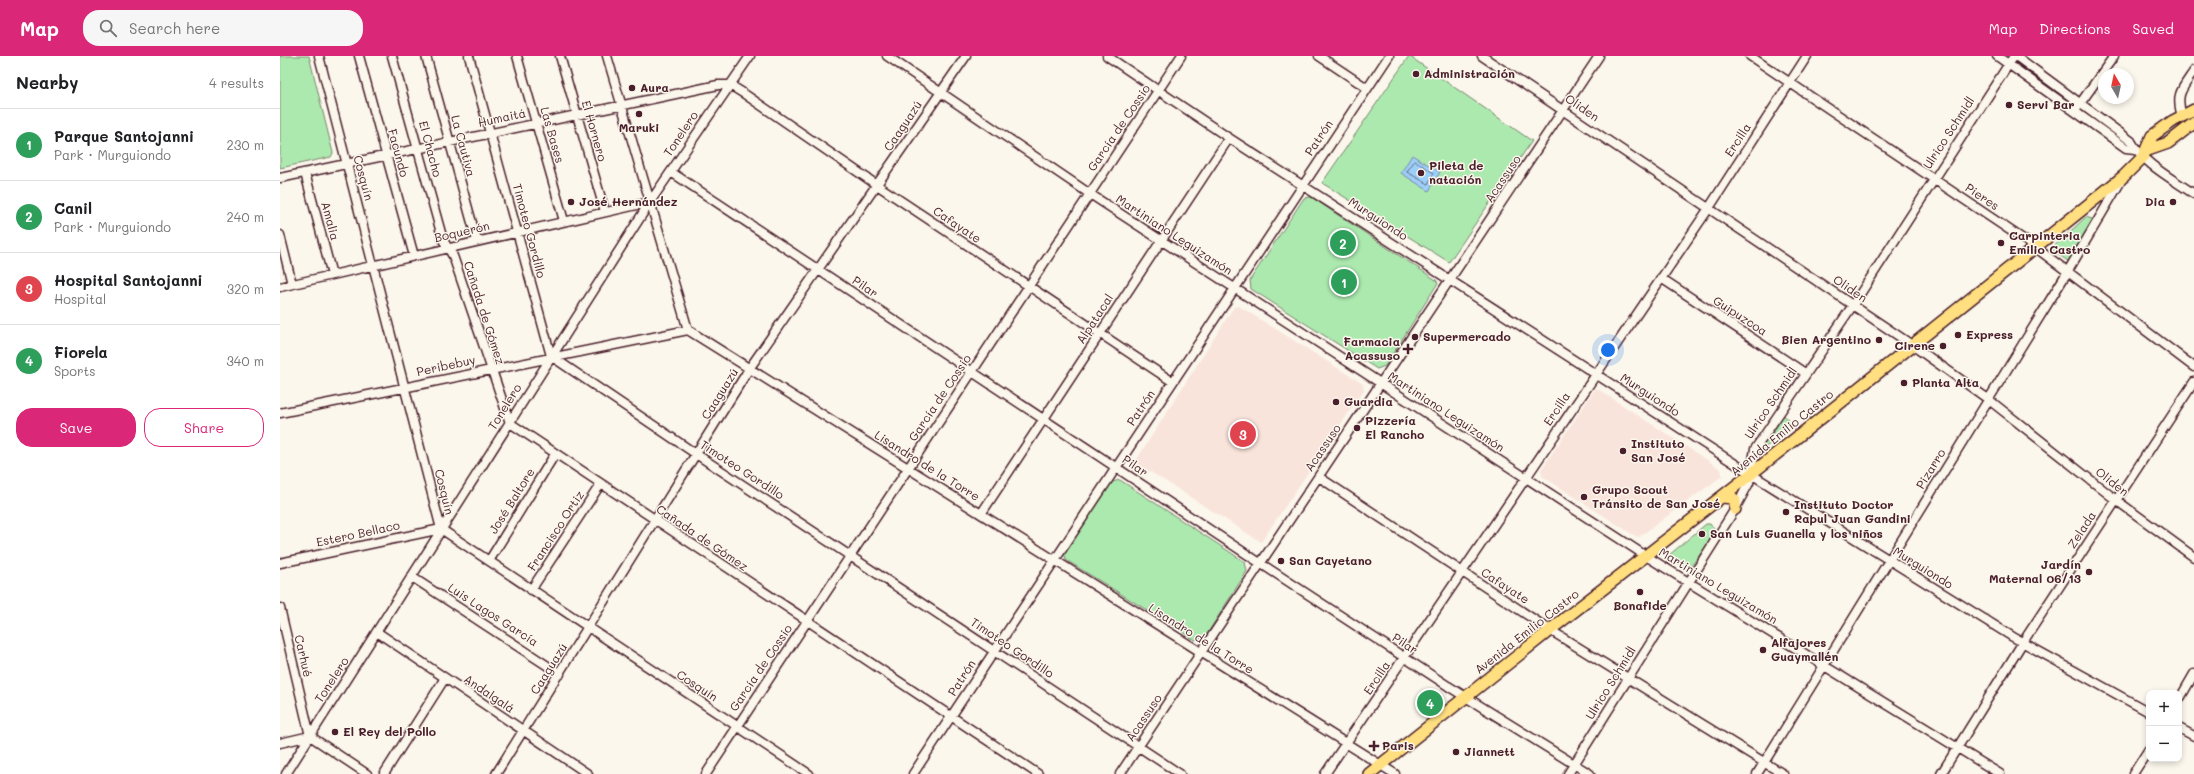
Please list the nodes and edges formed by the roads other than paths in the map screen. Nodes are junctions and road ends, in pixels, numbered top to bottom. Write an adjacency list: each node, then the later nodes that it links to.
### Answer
1 (319, 56): 47 (street, Cosquín)
2 (359, 56): 46 (street, Facundo)
3 (392, 56): 43 (street, El Chacho)
4 (426, 56): 41 (street, La Cautiva)
5 (469, 56): 39 (street, Timoteo Gordillo)
6 (517, 56): 38 (street, Las Bases)
7 (560, 56): 35 (street, El Hornero)
8 (607, 56): 31 (street)
9 (750, 56): 26 (street, Tonelero)
10 (887, 56): 29 (street, Martiniano Leguizamón)
11 (966, 56): 29 (street, Caaguazú)
12 (1107, 56): 28 (street, Murguiondo)
13 (1181, 56): 28 (street, García de Cossio)
14 (1319, 56): 27 (street)
15 (1389, 56): 27 (street, Patrón)
16 (1482, 56): 33 (street, Oliden)
17 (1599, 56): 33 (street, Acassuso)
18 (1750, 56): 25 (street, Pieres)
19 (1807, 56): 25 (street, Ercilla)
20 (1997, 56): 23 (street)
21 (2015, 56): 23 (street, Ulrico Schmidl); 30 (street)
22 (2114, 56): 30 (street)
23 (2009, 64): 34 (street); 52 (street, Ulrico Schmidl)
24 (2194, 71): 36 (street)
25 (1789, 83): 52 (street, Pieres); 58 (street, Ercilla)
26 (730, 85): 31 (street, Humaitá); 48 (street, Tonelero); 53 (street, Cafayate)
27 (1367, 88): 54 (street, Patrón)
28 (1158, 91): 40 (street, Murguiondo); 55 (street, García de Cossio)
29 (940, 92): 53 (street, Caaguazú); 55 (street, Martiniano Leguizamón)
30 (2080, 103): 34 (street); 44 (street)
31 (622, 105): 35 (street, Humaitá); 57 (street)
32 (2194, 110): 36 (main road, Avenida Emilio Castro)
33 (1564, 111): 58 (street, Oliden); 73 (street, Acassuso)
34 (2075, 111): 44 (street)
35 (576, 114): 38 (street, Humaitá); 59 (street, El Hornero)
36 (2182, 116): 42 (main road); 45 (main road, Avenida Emilio Castro)
37 (2194, 122): 42 (main road)
38 (536, 123): 39 (street, Humaitá); 60 (street, Las Bases)
39 (490, 133): 41 (street, Humaitá); 61 (street, Timoteo Gordillo)
40 (1229, 138): 54 (street, Murguiondo); 63 (street, Alpatacal)
41 (449, 142): 43 (street, Humaitá); 64 (street, La Cautiva)
42 (2161, 147): 45 (main road)
43 (418, 148): 46 (street, Humaitá); 66 (street, El Chacho)
44 (2135, 149): 45 (street)
45 (2146, 153): 50 (main road, Avenida Emilio Castro); 56 (street)
46 (386, 155): 47 (street, Humaitá); 67 (street, Facundo)
47 (347, 164): 49 (street, Humaitá); 68 (street, Cosquín)
48 (670, 172): 57 (street, Tonelero); 69 (street, Pilar)
49 (305, 173): 51 (street, Humaitá); 71 (street, Amalia)
50 (2124, 176): 65 (main road, Avenida Emilio Castro); 70 (street, Pizarro)
51 (280, 178)
52 (1933, 179): 65 (street, Pieres); 78 (street, Ulrico Schmidl)
53 (876, 185): 69 (street, Caaguazú); 76 (street, Cafayate)
54 (1302, 185): 73 (street, Murguiondo); 77 (street, Patrón)
55 (1090, 194): 63 (street, Martiniano Leguizamón); 76 (street, García de Cossio)
56 (2194, 194)
57 (650, 202): 59 (street, Boquerón); 79 (street); 82 (street, Tonelero)
58 (1709, 208): 72 (street, Ercilla); 78 (street, Oliden)
59 (605, 212): 60 (street, Boquerón)
60 (564, 221): 61 (street, Boquerón)
61 (517, 232): 64 (street, Boquerón); 82 (street, Timoteo Gordillo)
62 (280, 235): 74 (street)
63 (1161, 240): 77 (street, Martiniano Leguizamón); 80 (street, Alpatacal)
64 (477, 241): 66 (street, Boquerón)
65 (2035, 247): 70 (street, Pieres); 81 (main road, Avenida Emilio Castro)
66 (448, 248): 67 (street, Boquerón); 84 (street, Cañada de Gómez)
67 (414, 256): 68 (street, Boquerón)
68 (373, 266): 71 (street, Boquerón); 92 (street, Cosquín)
69 (818, 270): 85 (street, Caaguazú); 86 (street, Pilar)
70 (2068, 271): 83 (street, Pieres); 93 (street, Pizarro)
71 (332, 275): 74 (street, Boquerón)
72 (1661, 278): 87 (street, Ercilla); 88 (street, Guipuzcoa)
73 (1449, 280): 87 (street, Murguiondo); 91 (street, Acassuso)
74 (292, 284): 75 (street, Boquerón)
75 (280, 287)
76 (1028, 288): 80 (street, Cafayate); 86 (street, García de Cossio)
77 (1234, 288): 89 (street, Patrón); 91 (street, Martiniano Leguizamón)
78 (1853, 305): 81 (street, Oliden); 88 (street, Ulrico Schmidl)
79 (688, 330): 82 (street, Peribebuy); 85 (street, Lisandro de la Torre)
80 (1099, 334): 89 (street, Cafayate); 95 (street, Alpatacal)
81 (1912, 345): 93 (street, Oliden); 101 (main road, Avenida Emilio Castro)
82 (551, 356): 84 (street, Peribebuy); 96 (street, Tonelero); 98 (street, Timoteo Gordillo)
83 (2194, 367)
84 (490, 369): 92 (street, Peribebuy); 96 (street, Cañada de Gómez)
85 (749, 369): 98 (street, Caaguazú); 100 (street, Lisandro de la Torre)
86 (972, 372): 95 (street, Pilar); 100 (street, García de Cossio)
87 (1595, 374): 101 (street, Murguiondo); 103 (street, Ercilla)
88 (1805, 374): 101 (street, Ulrico Schmidl)
89 (1173, 382): 99 (street, Patrón)
90 (2194, 382): 106 (street, Zelada)
91 (1381, 384): 102 (street, Acassuso); 103 (street, Martiniano Leguizamón)
92 (404, 387): 94 (street, Peribebuy); 110 (street, Cosquín)
93 (1988, 399): 106 (street, Oliden); 115 (street, Pizarro)
94 (280, 413)
95 (1044, 420): 99 (street, Pilar); 108 (street, Alpatacal)
96 (510, 423): 97 (street, Cañada de Gómez); 110 (street, Tonelero)
97 (555, 454): 104 (street, Cañada de Gómez); 116 (street, José Baltore)
98 (696, 454): 109 (street, Caaguazú); 111 (street, Timoteo Gordillo)
99 (1115, 467): 114 (street, Patrón); 118 (street, Pilar)
100 (908, 468): 108 (street, Lisandro de la Torre); 111 (street, García de Cossio)
101 (1751, 474): 105 (main road, Avenida Emilio Castro); 107 (street, Ulrico Schmidl); 115 (street, Murguiondo)
102 (1319, 477): 118 (street, Acassuso); 119 (street, Cafayate)
103 (1525, 478): 112 (street, Martiniano Leguizamón); 119 (street, Ercilla)
104 (600, 485): 109 (street, Cañada de Gómez); 122 (street, Francisco Ortiz)
105 (1722, 497): 107 (main road); 112 (main road, Avenida Emilio Castro)
106 (2116, 500): 113 (street, Oliden); 128 (street, Zelada)
107 (1735, 508): 121 (street, Ulrico Schmidl)
108 (981, 514): 114 (street, Lisandro de la Torre)
109 (654, 520): 124 (street, Cañada de Gómez); 125 (street, Caaguazú)
110 (441, 529): 116 (street, Cosquín); 117 (street, Estero Bellaco); 120 (street, Tonelero)
111 (851, 555): 124 (street, García de Cossio); 129 (street, Timoteo Gordillo)
112 (1646, 556): 121 (street, Martiniano Leguizamón); 126 (main road, Avenida Emilio Castro)
113 (2194, 557)
114 (1053, 560): 129 (street, Patrón); 130 (street, Lisandro de la Torre)
115 (1889, 560): 128 (street, Murguiondo); 132 (street, Pizarro)
116 (488, 561): 122 (street, Cosquín)
117 (280, 563)
118 (1260, 564): 130 (street, Acassuso); 131 (street, Pilar)
119 (1462, 572): 126 (street, Cafayate); 131 (street, Ercilla)
120 (412, 577): 127 (street, Tonelero); 133 (street, Luis Lagos García)
121 (1690, 582): 132 (street, Martiniano Leguizamón); 136 (street, Ulrico Schmidl)
122 (531, 590): 125 (street, Cosquín)
123 (280, 608): 144 (street, Carhué)
124 (807, 621): 140 (street, Cañada de Gómez); 141 (street, García de Cossio)
125 (588, 629): 133 (street, Caaguazú); 141 (street, Cosquín)
126 (1550, 630): 136 (street, Cafayate); 138 (main road, Avenida Emilio Castro)
127 (377, 632): 135 (street, Andalgalá); 144 (street, Tonelero)
128 (2023, 642): 139 (street, Murguiondo); 149 (street, Zelada)
129 (994, 651): 140 (street, Patrón); 148 (street, Timoteo Gordillo)
130 (1201, 653): 147 (street, Lisandro de la Torre); 148 (street, Acassuso)
131 (1405, 658): 138 (street, Pilar); 147 (street, Ercilla)
132 (1826, 665): 149 (street, Martiniano Leguizamón); 151 (street, Pizarro)
133 (560, 674): 143 (street, Caaguazú)
134 (2194, 674): 137 (street)
135 (445, 678): 143 (street, Andalgalá); 156 (street)
136 (1628, 678): 151 (street, Cafayate); 153 (street, Ulrico Schmidl)
137 (2182, 695)
138 (1466, 697): 152 (main road, Avenida Emilio Castro); 153 (street, Pilar)
139 (2146, 710)
140 (951, 716): 161 (street, Patrón); 162 (street, Cañada de Gómez)
141 (737, 727): 159 (street, García de Cossio); 160 (street, Cosquín)
142 (2182, 730): 145 (street)
143 (524, 732): 157 (street, Caaguazú); 158 (street, Andalgalá)
144 (310, 736): 146 (street); 154 (street, Tonelero); 155 (street)
145 (2194, 736)
146 (280, 743)
147 (1346, 744): 152 (street, Lisandro de la Torre); 165 (street, Ercilla)
148 (1139, 747): 163 (street, Acassuso); 164 (street, Timoteo Gordillo)
149 (1957, 748): 172 (street, Zelada); 173 (street, Martiniano Leguizamón)
150 (2146, 754): 174 (street)
151 (1764, 763): 170 (street, Pizarro); 171 (street, Cafayate)
152 (1381, 765): 166 (main road, Avenida Emilio Castro); 167 (street, Lisandro de la Torre)
153 (1574, 765): 168 (street, Ulrico Schmidl); 169 (street, Pilar)
154 (286, 774)
155 (367, 774)
156 (384, 774)
157 (496, 774)
158 (588, 774)
159 (706, 774)
160 (809, 774)
161 (913, 774)
162 (1038, 774)
163 (1120, 774)
164 (1180, 774)
165 (1325, 774)
166 (1370, 774)
167 (1395, 774)
168 (1568, 774)
169 (1590, 774)
170 (1757, 774)
171 (1783, 774)
172 (1941, 774)
173 (2000, 774)
174 (2133, 774)

